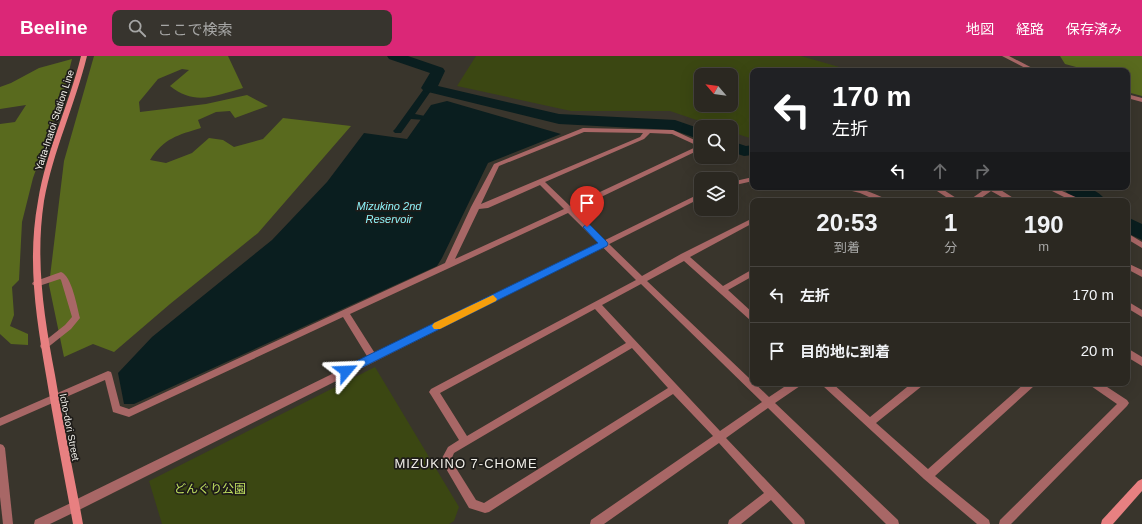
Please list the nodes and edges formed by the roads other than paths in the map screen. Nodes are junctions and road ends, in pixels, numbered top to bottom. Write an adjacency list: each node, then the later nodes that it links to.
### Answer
1 (84, 56): 35 (main road, Yaita-Inatoi Station Line)
2 (1005, 56): 3 (street)
3 (1029, 68)
4 (1130, 97): 5 (street)
5 (1142, 100)
6 (648, 132): 7 (street); 10 (street); 23 (street)
7 (694, 142)
8 (694, 149): 24 (street)
9 (750, 180): 11 (street)
10 (541, 182): 23 (street); 24 (street)
11 (738, 182)
12 (858, 190): 17 (street)
13 (939, 190): 18 (street)
14 (988, 190): 19 (street)
15 (997, 190): 20 (street)
16 (1054, 190): 21 (street)
17 (877, 198)
18 (952, 198)
19 (976, 198)
20 (1009, 198)
21 (1071, 198)
22 (694, 199): 27 (street)
23 (475, 207): 30 (street)
24 (570, 209): 27 (street); 30 (street)
25 (750, 222): 29 (street)
26 (1130, 238): 28 (street)
27 (604, 244): 34 (street); 46 (street)
28 (1142, 245)
29 (684, 256): 34 (street); 36 (street)
30 (448, 266): 39 (street)
31 (1130, 268): 33 (street)
32 (750, 274): 36 (street)
33 (1142, 274)
34 (641, 279): 37 (street); 48 (street)
35 (36, 284): 42 (main road, Yaita-Inatoi Station Line); 44 (street)
36 (722, 290): 41 (street)
37 (596, 304): 43 (street); 61 (street)
38 (1130, 306): 40 (street)
39 (345, 313): 46 (street); 56 (street)
40 (1142, 314)
41 (750, 315)
42 (43, 333): 44 (main road, Icho-dori Street)
43 (632, 343): 55 (street); 61 (street)
44 (44, 346): 56 (main road, Icho-dori Street)
45 (1130, 354): 47 (street)
46 (373, 358): 67 (street)
47 (1142, 362)
48 (750, 385)
49 (751, 386): 57 (street)
50 (793, 386): 57 (street)
51 (829, 386): 59 (street)
52 (915, 386): 59 (street)
53 (1028, 386): 64 (street)
54 (1098, 386): 76 (street)
55 (675, 388): 60 (street); 61 (street)
56 (54, 399): 58 (street); 67 (main road, Icho-dori Street)
57 (769, 403): 60 (street); 74 (street)
58 (0, 422)
59 (870, 422): 64 (street)
60 (720, 437): 66 (street); 71 (street)
61 (465, 441)
62 (0, 448): 63 (street)
63 (1, 472): 68 (street)
64 (928, 476): 75 (street)
65 (1142, 484): 77 (main road)
66 (772, 494): 72 (street); 73 (street)
67 (74, 506): 69 (street); 70 (main road, Icho-dori Street)
68 (8, 524)
69 (39, 524)
70 (78, 524)
71 (595, 524)
72 (733, 524)
73 (800, 524)
74 (894, 524)
75 (984, 524)
76 (1004, 524)
77 (1106, 524)

